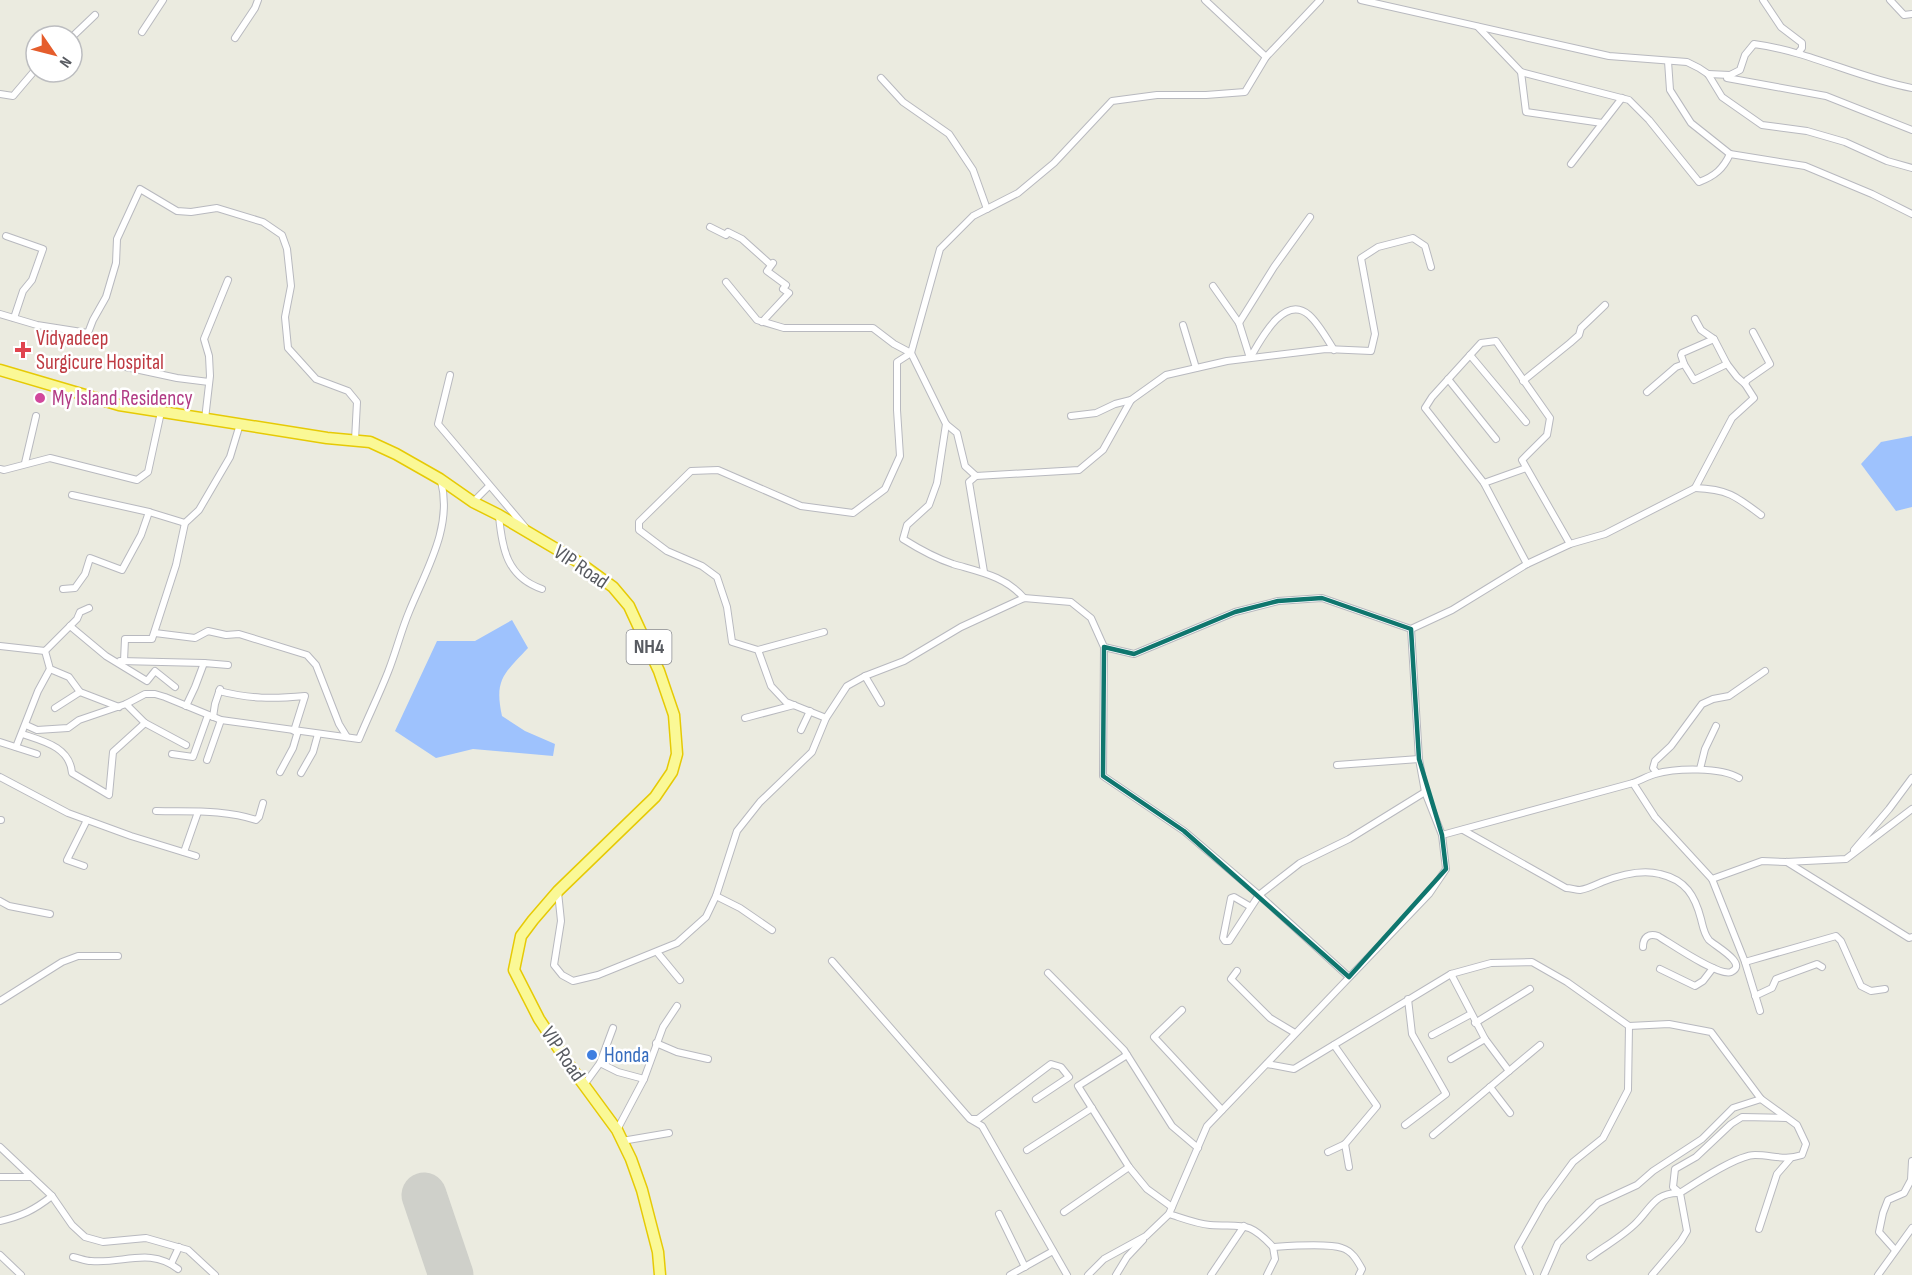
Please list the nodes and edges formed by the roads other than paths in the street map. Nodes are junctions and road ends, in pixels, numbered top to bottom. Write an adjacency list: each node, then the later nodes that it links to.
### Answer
1 (164, 0): 12 (street)
2 (258, 0): 13 (street)
3 (1205, 0): 15 (street)
4 (1320, 0): 15 (street)
5 (1361, 0): 11 (street)
6 (1763, 0): 14 (street)
7 (1890, 0): 8 (street)
8 (1912, 14)
9 (94, 15): 10 (street)
10 (84, 25)
11 (1477, 27): 16 (street); 17 (street)
12 (142, 32)
13 (235, 38)
14 (1798, 53): 18 (street); 21 (street)
15 (1266, 57): 29 (street)
16 (1668, 61): 18 (street); 26 (street)
17 (1521, 72): 23 (street); 24 (street)
18 (1708, 74): 25 (street); 28 (street)
19 (881, 78): 29 (street)
20 (24, 83): 22 (street)
21 (1912, 88)
22 (0, 94)
23 (1622, 98): 24 (street); 26 (street)
24 (1602, 123): 27 (street)
25 (1912, 130)
26 (1730, 154): 30 (street)
27 (1571, 164)
28 (1912, 168)
29 (987, 209): 48 (street)
30 (1912, 214)
31 (1310, 217): 43 (street)
32 (710, 227): 42 (street)
33 (6, 236): 40 (street)
34 (1431, 267): 47 (street)
35 (228, 280): 59 (street)
36 (726, 282): 42 (street)
37 (1213, 286): 43 (street)
38 (1605, 305): 58 (street)
39 (0, 314): 40 (street)
40 (14, 318): 71 (street)
41 (1695, 320): 46 (street)
42 (762, 322): 48 (street)
43 (1239, 323): 50 (street)
44 (1183, 324): 54 (street)
45 (1753, 332): 60 (street)
46 (1714, 339): 52 (street); 53 (street)
47 (1334, 350): 50 (street); 50 (street)
48 (911, 353): 69 (street); 100 (street)
49 (1470, 355): 57 (street); 58 (street); 67 (street)
50 (1250, 358): 54 (street)
51 (112, 364): 59 (street)
52 (1684, 364): 53 (street); 61 (street)
53 (1727, 364): 60 (street)
54 (1196, 368): 62 (street)
55 (0, 370): 63 (highway, VIP Road / NH4)
56 (450, 375): 78 (street)
57 (1448, 379): 70 (street); 77 (street)
58 (1523, 381): 73 (street)
59 (209, 382): 66 (street)
60 (1745, 384): 79 (street)
61 (1647, 392)
62 (1131, 400): 65 (street); 75 (street)
63 (161, 412): 66 (highway, VIP Road / NH4); 72 (street)
64 (36, 416): 72 (street)
65 (1071, 416)
66 (205, 418): 68 (highway, VIP Road / NH4)
67 (1526, 422)
68 (240, 424): 71 (highway, VIP Road / NH4); 85 (street)
69 (946, 424): 75 (street); 89 (street)
70 (1496, 438)
71 (355, 440): 76 (highway, VIP Road / NH4)
72 (25, 463): 74 (street)
73 (1526, 468): 77 (street); 87 (street)
74 (0, 469)
75 (976, 476): 89 (street)
76 (440, 479): 81 (highway, VIP Road / NH4); 130 (street)
77 (1484, 483): 88 (street)
78 (489, 486): 81 (street); 86 (street)
79 (1695, 488): 84 (street); 87 (street)
80 (72, 495): 82 (street)
81 (473, 502): 83 (highway, VIP Road / NH4)
82 (149, 512): 85 (street); 91 (street)
83 (499, 515): 86 (highway, VIP Road / NH4); 90 (street)
84 (1761, 515)
85 (185, 523): 97 (street)
86 (532, 535): 161 (highway, VIP Road / NH4)
87 (1569, 544): 88 (street)
88 (1527, 564): 95 (street)
89 (984, 572): 92 (street)
90 (542, 589)
91 (63, 590)
92 (1024, 598): 99 (street); 108 (street)
93 (89, 608): 94 (street)
94 (70, 626): 101 (street); 102 (street)
95 (1411, 629): 99 (street); 136 (street)
96 (824, 632): 100 (street)
97 (154, 633): 103 (street); 130 (street)
98 (0, 646): 101 (street)
99 (1104, 647): 162 (street)
100 (758, 650): 114 (street)
101 (45, 651): 106 (street)
102 (112, 660): 103 (street); 109 (street)
103 (124, 661): 104 (street)
104 (204, 663): 105 (street); 116 (street)
105 (228, 665)
106 (50, 669): 111 (street); 124 (street)
107 (1765, 671): 142 (street)
108 (865, 676): 113 (street); 121 (street)
109 (147, 681): 110 (street); 112 (street)
110 (175, 687)
111 (80, 692): 115 (street); 117 (street)
112 (145, 694): 115 (street); 116 (street)
113 (881, 703)
114 (794, 705): 118 (street); 120 (street)
115 (123, 706): 123 (street); 124 (street)
116 (186, 706): 119 (street)
117 (55, 708)
118 (810, 711): 121 (street); 126 (street)
119 (210, 716): 122 (street); 127 (street); 135 (street)
120 (745, 718)
121 (826, 718): 163 (street)
122 (221, 720): 127 (street); 137 (street)
123 (145, 723): 128 (street); 132 (street)
124 (26, 725): 128 (street)
125 (1716, 726): 139 (street)
126 (801, 730)
127 (296, 731): 129 (street); 140 (street)
128 (22, 734): 133 (street)
129 (318, 734): 130 (street); 141 (street)
130 (347, 737)
131 (0, 742): 133 (street)
132 (186, 745)
133 (16, 747): 134 (street)
134 (37, 754)
135 (172, 754)
136 (1419, 759): 138 (street); 147 (street)
137 (207, 760)
138 (1337, 765)
139 (1700, 769): 142 (street); 144 (street)
140 (280, 772)
141 (301, 773)
142 (1657, 773): 146 (street)
143 (0, 777): 152 (street)
144 (1739, 778)
145 (1912, 778): 157 (street)
146 (1633, 783): 153 (street); 160 (street)
147 (1425, 792): 154 (street); 162 (street)
148 (263, 803): 151 (street)
149 (1912, 809): 157 (street)
150 (156, 811): 151 (street)
151 (198, 812): 155 (street)
152 (87, 820): 155 (street); 159 (street)
153 (1462, 830): 154 (street); 175 (street)
154 (1442, 836): 180 (street)
155 (184, 852): 156 (street)
156 (196, 856)
157 (1846, 859): 158 (street)
158 (1786, 862): 160 (street); 168 (street)
159 (84, 866)
160 (1712, 879): 173 (street)
161 (558, 891): 170 (street); 207 (highway, VIP Road / NH4)
162 (1259, 895): 165 (street); 180 (street)
163 (716, 896): 167 (street); 170 (street)
164 (0, 901): 166 (street)
165 (1251, 907): 165 (street)
166 (50, 914)
167 (772, 930)
168 (1912, 937)
169 (1643, 947): 175 (street)
170 (657, 952): 181 (street)
171 (118, 956): 186 (street)
172 (832, 961): 215 (street)
173 (1745, 962): 182 (street); 184 (street)
174 (1822, 967): 184 (street)
175 (1713, 968): 176 (street)
176 (1660, 969)
177 (1237, 971): 194 (street)
178 (1048, 973): 200 (street)
179 (1451, 974): 185 (street); 190 (street); 192 (street)
180 (1349, 977): 194 (street)
181 (680, 980)
182 (1885, 988)
183 (1530, 989): 191 (street)
184 (1755, 996): 189 (street)
185 (1408, 999): 198 (street); 216 (street)
186 (0, 1001)
187 (677, 1006): 197 (street)
188 (1182, 1010): 212 (street)
189 (1760, 1011)
190 (1471, 1014): 191 (street); 195 (street)
191 (1475, 1023): 196 (street)
192 (1629, 1026): 210 (street); 263 (street)
193 (613, 1028): 203 (street)
194 (1295, 1033): 204 (street)
195 (1432, 1035)
196 (1485, 1040): 202 (street); 205 (street)
197 (656, 1043): 201 (street); 206 (street)
198 (1334, 1045): 204 (street); 221 (street)
199 (1540, 1045): 205 (street)
200 (1127, 1054): 211 (street); 223 (street)
201 (708, 1059)
202 (1451, 1059)
203 (600, 1063): 206 (street); 207 (street)
204 (1267, 1064): 212 (street)
205 (1509, 1071): 208 (street)
206 (644, 1079): 217 (street)
207 (584, 1085): 217 (highway, VIP Road / NH4)
208 (1490, 1087): 213 (street); 219 (street)
209 (1036, 1099): 215 (street)
210 (1761, 1099): 214 (street); 264 (street)
211 (1092, 1108): 224 (street); 228 (street)
212 (1222, 1110): 223 (street)
213 (1510, 1113)
214 (1786, 1118): 226 (street); 232 (street)
215 (970, 1119): 246 (street)
216 (1405, 1125)
217 (617, 1130): 220 (highway, VIP Road / NH4)
218 (669, 1133): 220 (street)
219 (1433, 1135)
220 (622, 1141): 255 (highway, VIP Road / NH4)
221 (1345, 1144): 225 (street); 229 (street)
222 (0, 1147): 231 (street)
223 (1198, 1148): 234 (street)
224 (1027, 1150)
225 (1328, 1152)
226 (1790, 1159): 232 (street); 241 (street)
227 (1912, 1161): 245 (street)
228 (1129, 1167): 234 (street); 235 (street)
229 (1349, 1167)
230 (0, 1177): 231 (street)
231 (32, 1177): 233 (street)
232 (1680, 1193): 249 (street); 265 (street)
233 (52, 1196): 238 (street); 243 (street)
234 (1172, 1207): 237 (street)
235 (1064, 1212)
236 (999, 1214): 251 (street)
237 (1169, 1214): 239 (street); 242 (street)
238 (0, 1221)
239 (1244, 1226): 244 (street); 260 (street)
240 (1912, 1228): 245 (street)
241 (1759, 1229)
242 (1146, 1236): 258 (street); 259 (street)
243 (179, 1247): 250 (street); 254 (street)
244 (1273, 1247): 261 (street); 262 (street)
245 (1895, 1250): 266 (street)
246 (1053, 1251): 251 (street); 257 (street)
247 (0, 1255): 253 (street)
248 (73, 1257): 250 (street)
249 (1590, 1257)
250 (171, 1264): 252 (street)
251 (1025, 1267): 256 (street)
252 (178, 1269)
253 (21, 1275)
254 (215, 1275)
255 (660, 1275)
256 (1010, 1275)
257 (1067, 1275)
258 (1088, 1275)
259 (1116, 1275)
260 (1211, 1275)
261 (1267, 1275)
262 (1359, 1275)
263 (1530, 1275)
264 (1544, 1275)
265 (1652, 1275)
266 (1878, 1275)

